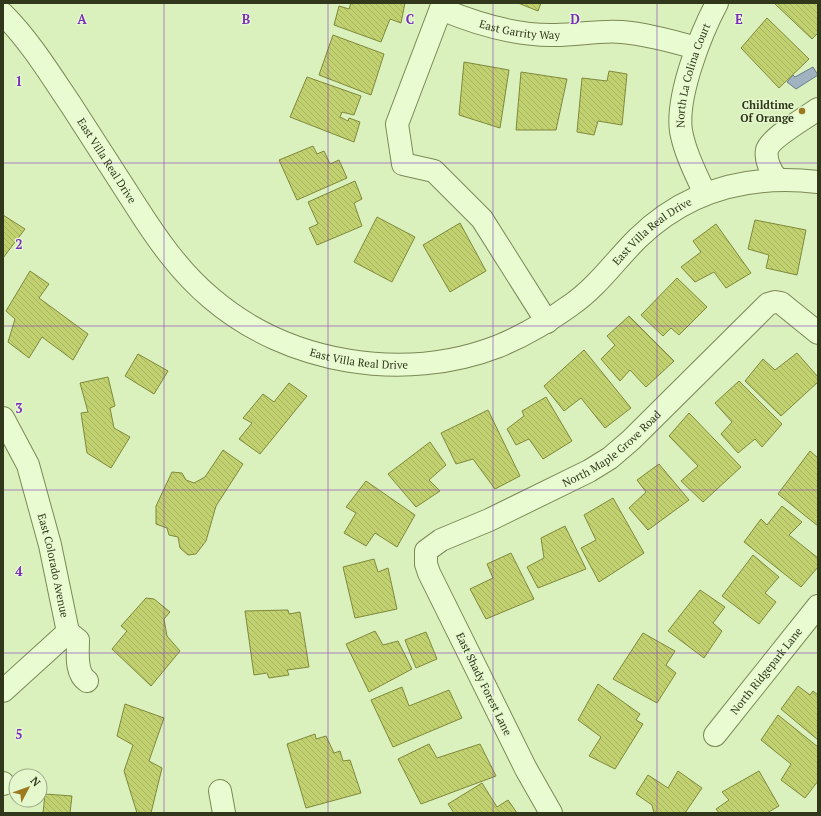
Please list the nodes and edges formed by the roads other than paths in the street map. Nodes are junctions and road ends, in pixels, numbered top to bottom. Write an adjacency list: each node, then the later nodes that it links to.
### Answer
1 (717, 3): 4 (street, North La Colina Court)
2 (442, 6): 4 (street, East Garrity Way); 9 (street)
3 (3, 14): 9 (street, East Villa Real Drive)
4 (696, 48): 8 (street, North La Colina Court)
5 (818, 109): 6 (street)
6 (777, 179): 7 (street, East Villa Real Drive); 8 (street, East Villa Real Drive)
7 (818, 182)
8 (705, 194): 9 (street, East Villa Real Drive)
9 (547, 322)
10 (818, 333): 12 (street, North Maple Grove Road)
11 (3, 418): 14 (street, East Colorado Avenue)
12 (426, 551): 20 (street, East Shady Forest Lane)
13 (818, 606): 17 (street, North Ridgepark Lane)
14 (73, 636): 15 (street); 16 (street, East Colorado Avenue)
15 (87, 681)
16 (3, 691)
17 (715, 735)
18 (220, 791): 19 (street)
19 (224, 813)
20 (551, 813)

